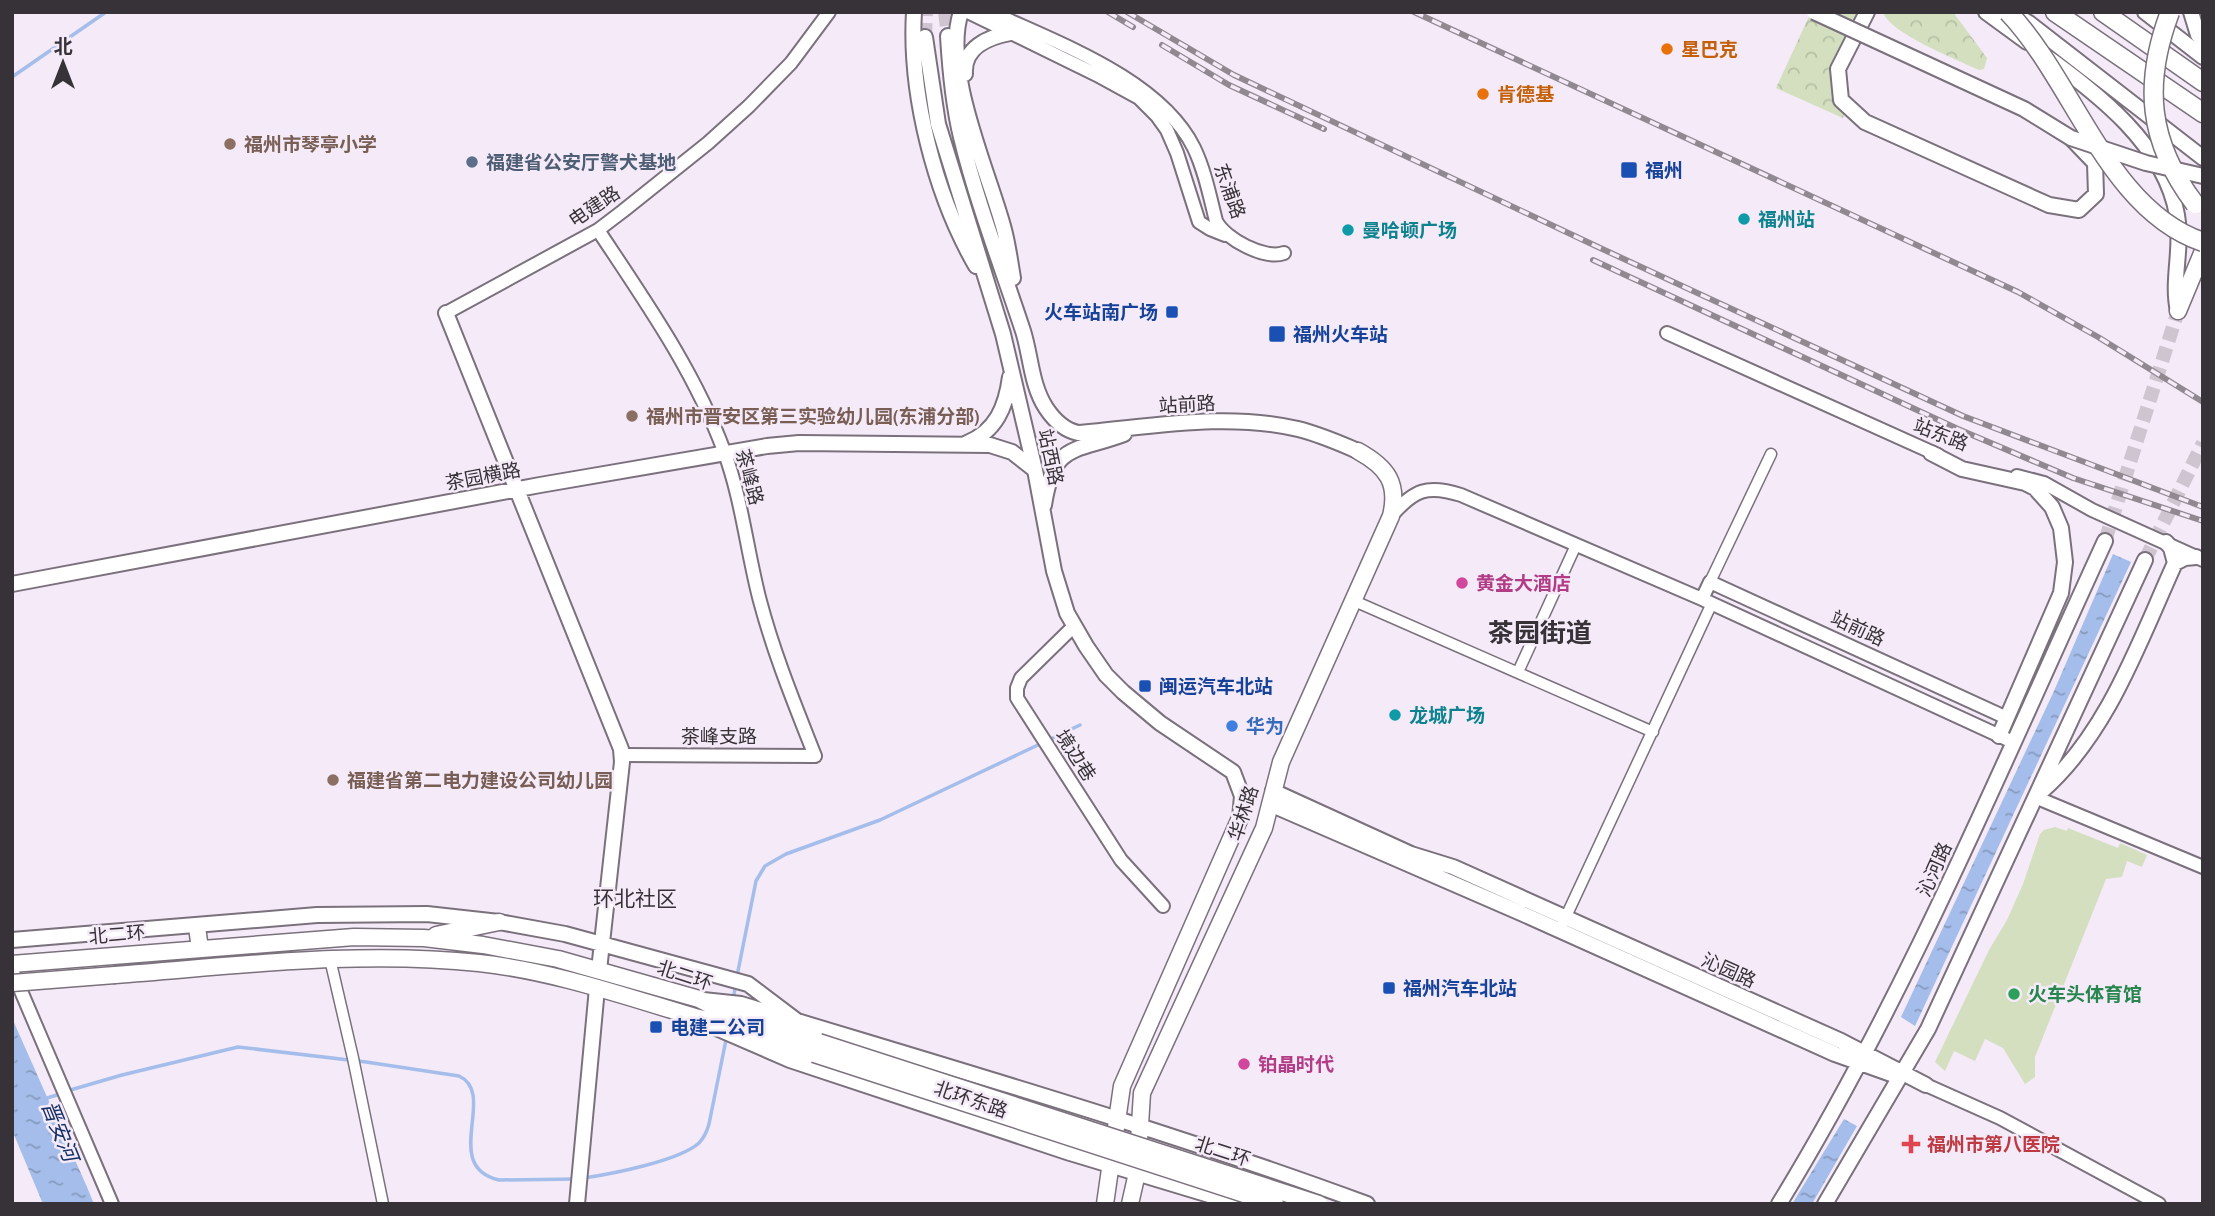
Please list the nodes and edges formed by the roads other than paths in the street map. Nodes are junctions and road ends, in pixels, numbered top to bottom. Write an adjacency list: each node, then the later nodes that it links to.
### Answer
1 (829, 12): 27 (street, 电建路)
2 (914, 12): 32 (main road)
3 (961, 12): 21 (main road)
4 (968, 12): 15 (street, 东浦路)
5 (990, 12): 28 (street, 东浦路)
6 (1814, 12): 23 (main road, bridge)
7 (1867, 12): 23 (main road)
8 (1986, 12): 33 (main road)
9 (2009, 12): 24 (main road); 29 (highway, bridge)
10 (2055, 12): 22 (highway)
11 (2103, 12): 20 (highway)
12 (2145, 12): 19 (main road)
13 (2171, 12): 26 (highway, bridge)
14 (2192, 12): 18 (main road)
15 (1010, 33): 21 (main road); 28 (street, 东浦路)
16 (948, 36): 36 (main road)
17 (925, 37): 32 (main road, 站西路)
18 (2203, 40)
19 (2203, 57)
20 (2203, 82)
21 (965, 103): 36 (main road)
22 (2203, 113)
23 (2071, 138): 25 (main road, bridge)
24 (2203, 158)
25 (2203, 176)
26 (2203, 210)
27 (598, 230): 34 (street, 电建路); 41 (street, 茶峰路)
28 (1238, 240): 31 (street)
29 (2203, 242)
30 (2203, 251): 33 (main road)
31 (1284, 253)
32 (989, 288): 37 (main road, 站西路)
33 (2178, 311)
34 (446, 313): 45 (main road)
35 (1667, 333): 42 (street, 站东路)
36 (1024, 335): 38 (main road, 站前路)
37 (1011, 367): 39 (main road); 44 (main road, 站西路)
38 (1149, 426): 40 (main road, 站前路); 46 (main road)
39 (965, 443): 41 (main road, 茶园横路); 44 (main road, 茶园横路)
40 (1358, 451): 47 (main road, 华林路)
41 (725, 453): 45 (main road, 茶园横路); 64 (street, 茶峰路)
42 (1931, 453): 49 (street, 站东路); 60 (main road)
43 (1771, 454): 54 (street)
44 (1035, 470): 46 (main road, 站西路)
45 (518, 489): 55 (main road, 茶园横路); 63 (main road)
46 (1042, 515): 58 (main road, 站西路)
47 (1391, 516): 50 (street, 站前路); 56 (main road, 华林路)
48 (2105, 541): 62 (main road, 沁河路)
49 (2166, 542): 51 (street, 站东路); 53 (main road)
50 (1576, 545): 57 (street, 站前路); 59 (street)
51 (2199, 558): 53 (main road)
52 (2145, 560): 65 (main road)
53 (2175, 563): 65 (main road)
54 (1710, 582): 57 (street); 60 (street, 站前路)
55 (12, 583)
56 (1352, 600): 59 (street); 66 (main road, 华林路)
57 (1707, 601): 61 (street); 62 (street, 站前路)
58 (1074, 626): 67 (main road, 站西路); 69 (street, 境边巷)
59 (1518, 672): 61 (street)
60 (2007, 718): 62 (main road)
61 (1653, 732): 71 (street)
62 (2006, 739): 86 (main road, 沁河路)
63 (622, 755): 64 (street, 茶峰支路); 75 (main road)
64 (815, 756)
65 (2035, 797): 68 (street); 87 (main road)
66 (1272, 798): 71 (main road, 沁园路); 90 (main road, 华林路)
67 (1240, 818): 89 (main road, 华林路)
68 (2203, 867)
69 (1163, 906)
70 (499, 922): 72 (main road); 73 (main road); 75 (main road)
71 (1562, 924): 86 (main road, 沁园路)
72 (197, 927): 74 (main road); 76 (main road)
73 (424, 938): 76 (main road, 北二环); 80 (main road, 北二环)
74 (12, 940)
75 (602, 944): 80 (main road); 84 (main road)
76 (200, 949): 78 (main road, 北二环)
77 (330, 959): 81 (main road, 北二环, bridge); 82 (main road, 北二环); 95 (street)
78 (12, 964)
79 (12, 970): 94 (street)
80 (598, 970): 83 (main road, 北二环)
81 (12, 983)
82 (597, 988): 83 (main road, 北二环); 93 (main road)
83 (727, 1018): 84 (main road); 85 (main road, 北二环); 91 (main road, 北环东路)
84 (797, 1021): 89 (main road)
85 (817, 1048): 99 (main road, 北二环, bridge); 100 (main road, 北二环, bridge)
86 (1863, 1058): 87 (main road, 沁园路); 102 (main road, 沁河路)
87 (1901, 1075): 88 (main road, 沁园路); 103 (main road)
88 (1926, 1085): 104 (street, 沁园路)
89 (1118, 1118): 90 (main road); 91 (main road, 华林路)
90 (1141, 1125): 92 (main road, 华林路); 101 (main road)
91 (1112, 1166): 92 (main road, 北环东路); 96 (main road, 华林路)
92 (1137, 1173): 97 (main road, 华林路); 98 (main road, 北环东路)
93 (578, 1190)
94 (113, 1204)
95 (383, 1204)
96 (1105, 1204)
97 (1130, 1204)
98 (1240, 1204)
99 (1275, 1204)
100 (1319, 1204)
101 (1367, 1204)
102 (1779, 1204)
103 (1825, 1204)
104 (2159, 1204)

